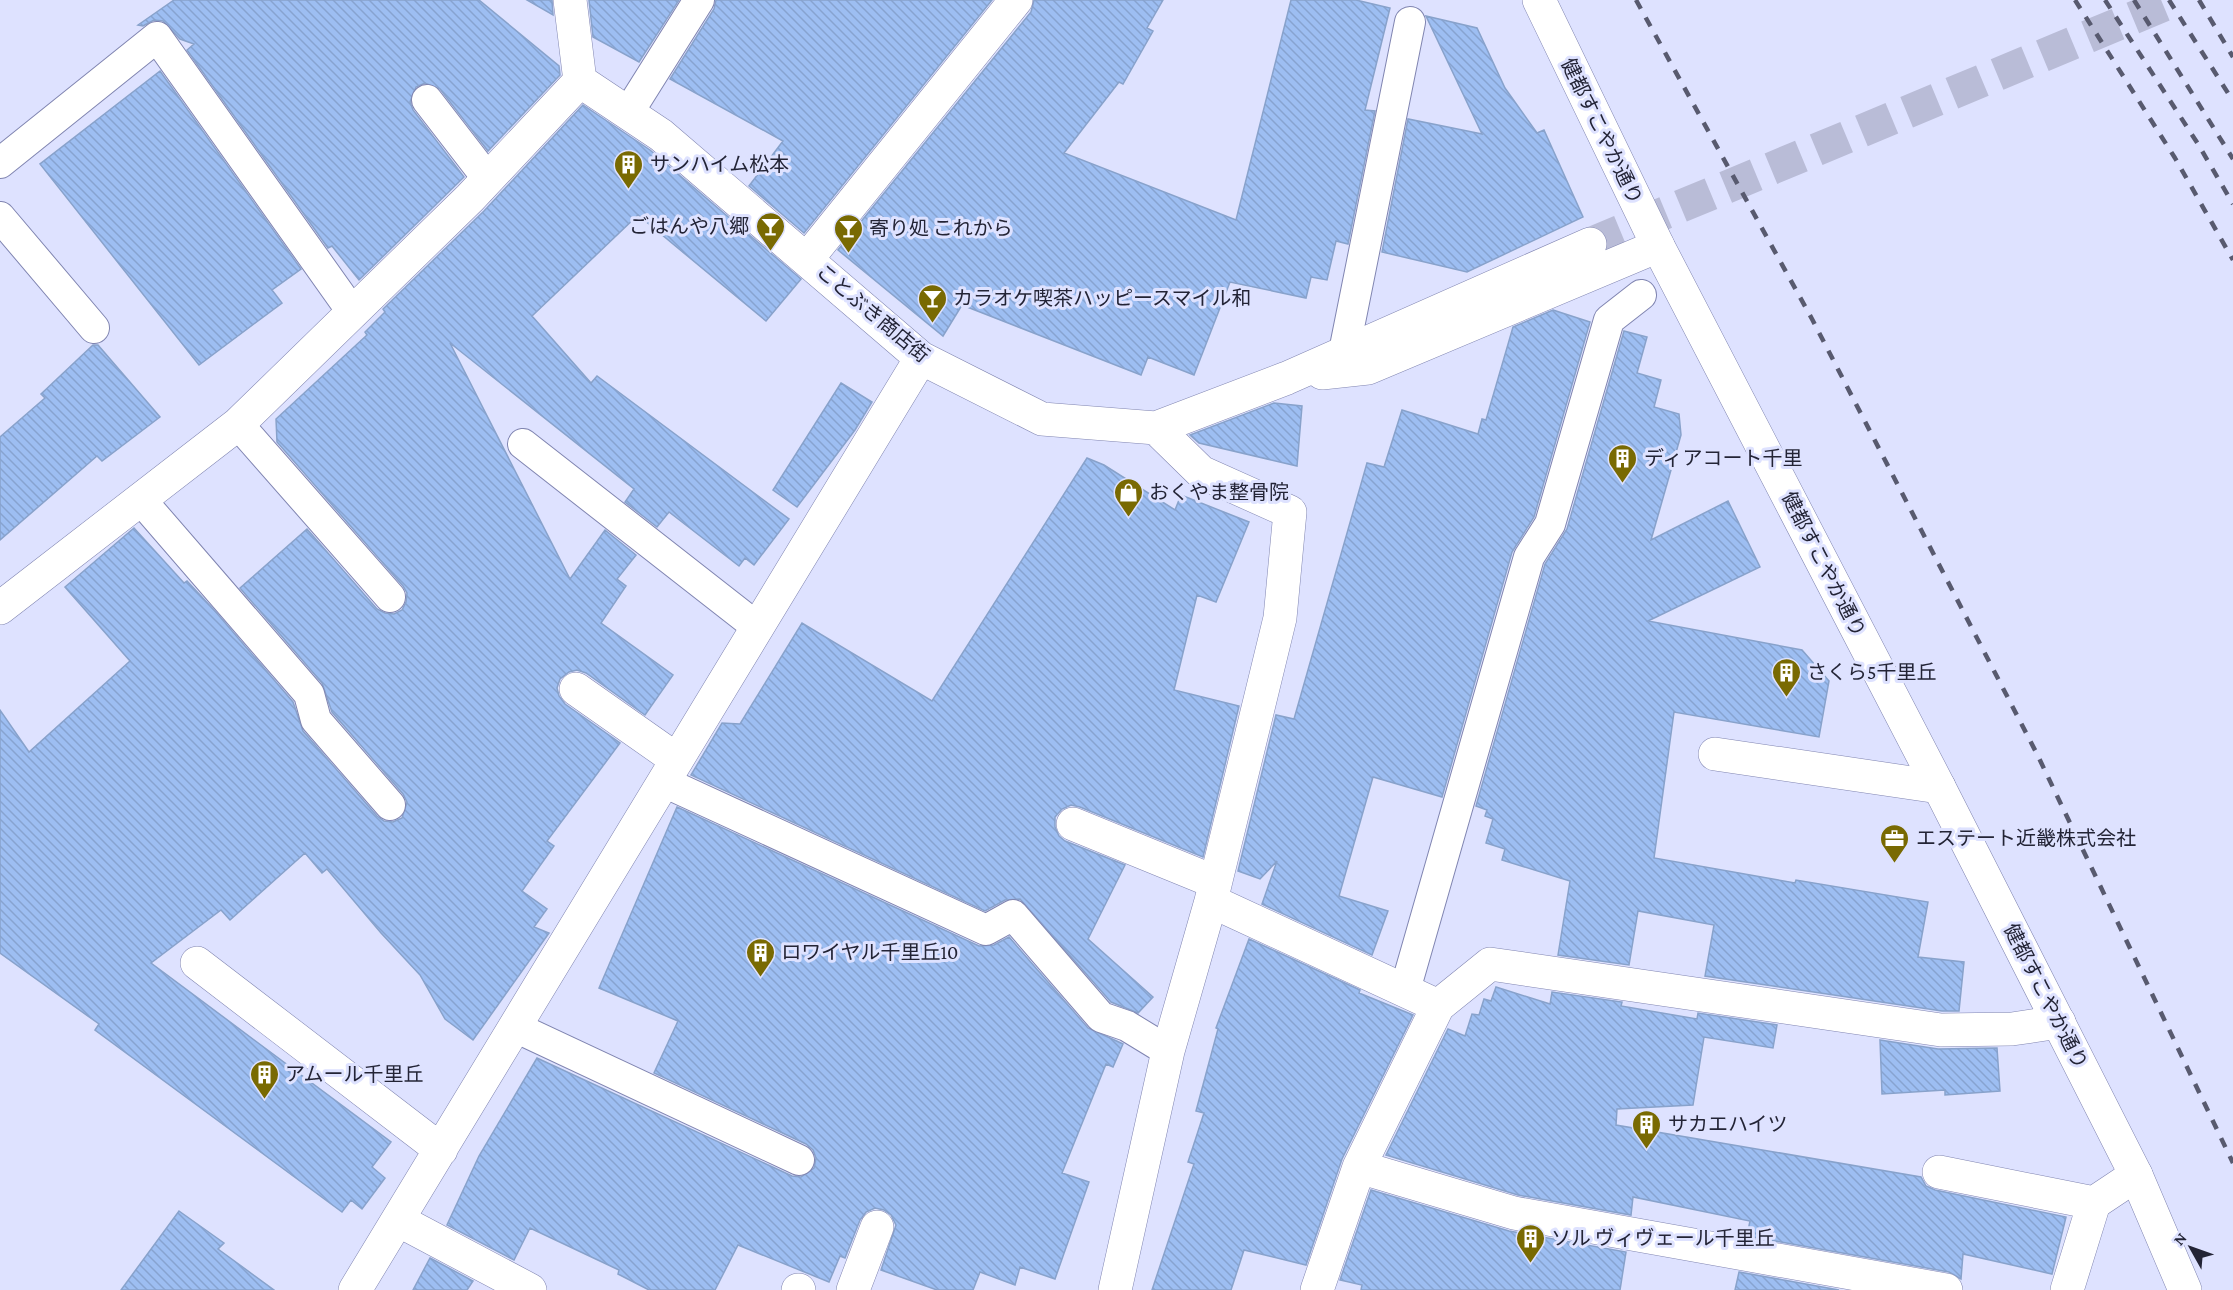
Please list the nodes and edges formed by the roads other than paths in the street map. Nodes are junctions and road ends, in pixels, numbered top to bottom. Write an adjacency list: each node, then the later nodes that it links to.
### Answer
1 (570, 0): 6 (street)
2 (699, 0): 8 (lane)
3 (1016, 0): 14 (street)
4 (1539, 0): 13 (street, 健都すこやか通り)
5 (1410, 22): 18 (lane)
6 (580, 81): 8 (street, ことぶき商店街); 10 (street)
7 (428, 100): 10 (lane)
8 (628, 113): 14 (street, ことぶき商店街)
9 (0, 163): 16 (lane)
10 (488, 179): 16 (street)
11 (0, 217): 17 (lane)
12 (1590, 244): 18 (street)
13 (1658, 246): 20 (street); 31 (street, 健都すこやか通り)
14 (807, 259): 19 (street, ことぶき商店街)
15 (1641, 295): 36 (lane)
16 (353, 313): 21 (street)
17 (94, 328)
18 (1344, 352): 20 (street)
19 (921, 358): 22 (street, ことぶき商店街); 27 (street)
20 (1287, 378): 22 (street, ことぶき商店街)
21 (238, 423): 24 (street); 25 (lane)
22 (1156, 428): 34 (street)
23 (523, 444): 27 (lane)
24 (141, 500): 26 (street); 32 (lane)
25 (390, 597)
26 (0, 608)
27 (757, 627): 30 (street)
28 (576, 689): 30 (street)
29 (1715, 754): 31 (street)
30 (670, 771): 39 (street); 40 (lane)
31 (1939, 787): 38 (street, 健都すこやか通り)
32 (390, 805)
33 (1072, 824): 34 (street)
34 (1213, 892): 36 (street); 40 (street)
35 (197, 963): 41 (street)
36 (1405, 990): 37 (street)
37 (1438, 1006): 38 (street); 43 (street)
38 (2059, 1022): 45 (street, 健都すこやか通り)
39 (515, 1027): 41 (street); 42 (lane)
40 (1168, 1051): 52 (street)
41 (441, 1150): 47 (street)
42 (799, 1160)
43 (1359, 1167): 53 (street); 54 (street)
44 (1939, 1173): 46 (street)
45 (2136, 1175): 46 (street); 56 (street, 健都すこやか通り)
46 (2094, 1203): 55 (street)
47 (398, 1220): 49 (street); 50 (street)
48 (877, 1227): 51 (street)
49 (355, 1290)
50 (530, 1290)
51 (853, 1290)
52 (1115, 1290)
53 (1317, 1290)
54 (1946, 1290)
55 (2067, 1290)
56 (2185, 1290)

